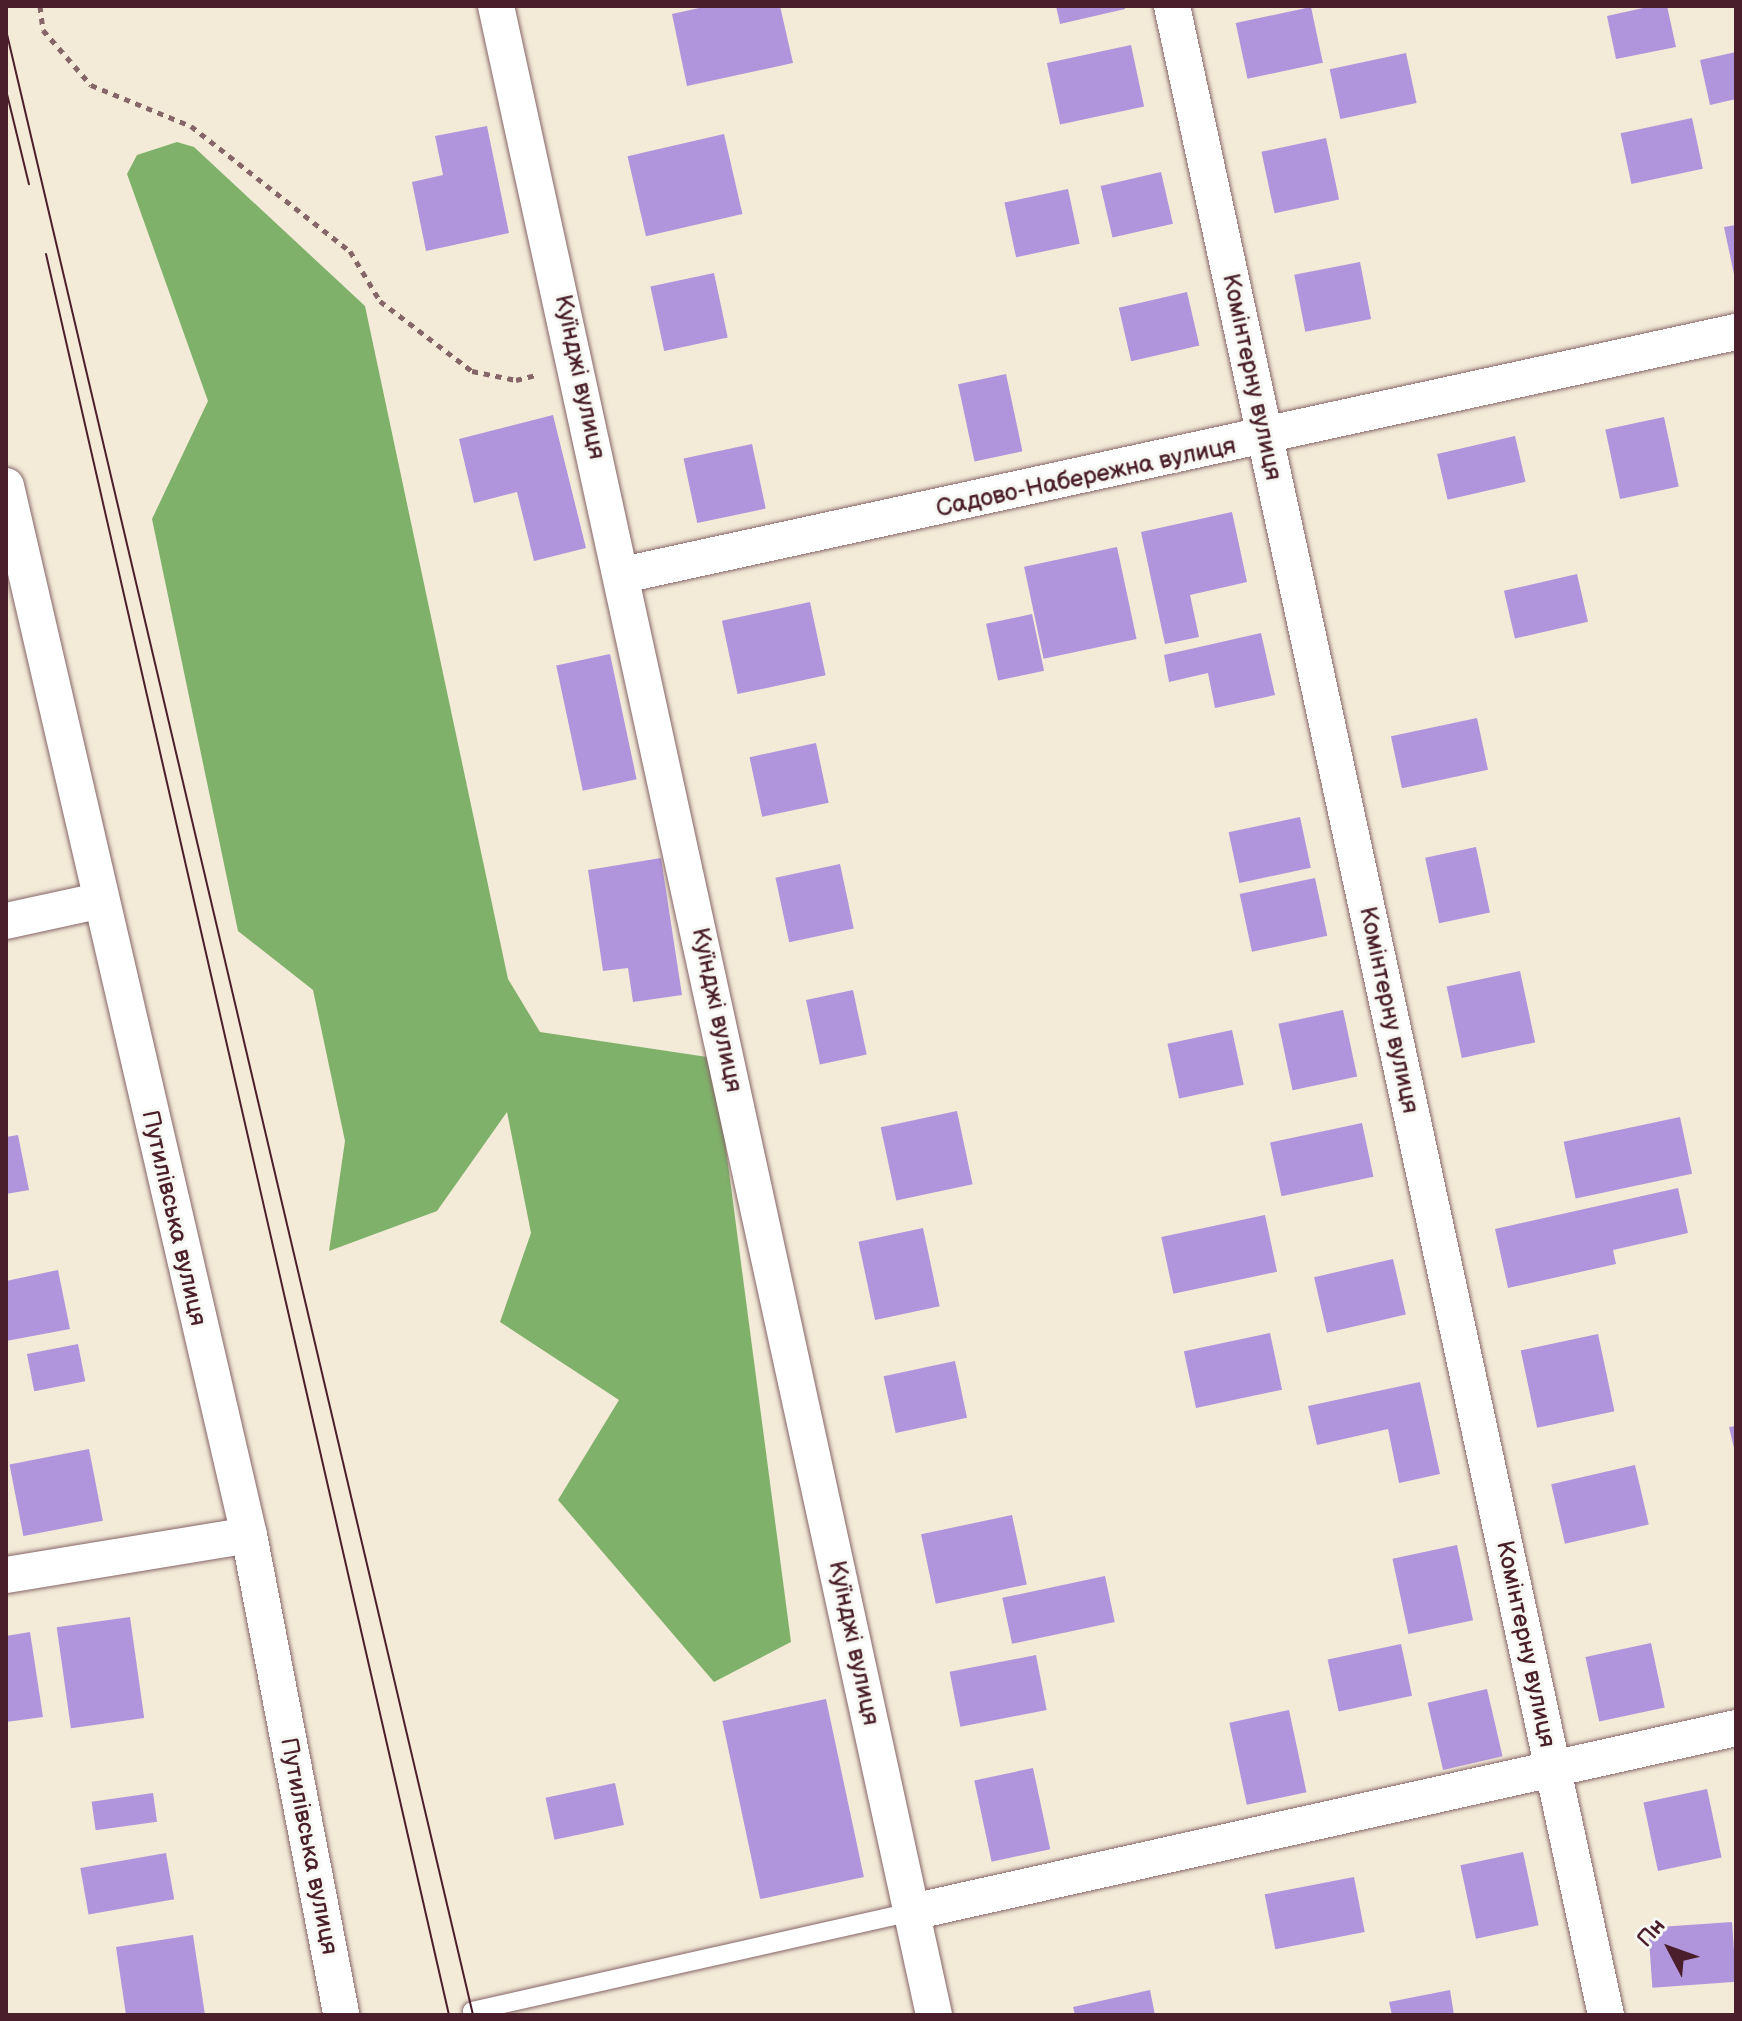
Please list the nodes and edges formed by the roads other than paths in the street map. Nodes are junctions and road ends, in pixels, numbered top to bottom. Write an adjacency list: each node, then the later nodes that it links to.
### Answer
1 (496, 6): 6 (street, Куїнджі вулиця)
2 (1172, 6): 4 (street, Комінтерну вулиця)
3 (1736, 332): 4 (street, Садово-Набережна вулиця)
4 (1266, 439): 6 (street, Садово-Набережна вулиця); 12 (street, Комінтерну вулиця)
5 (6, 486): 7 (street, Путилівська вулиця)
6 (623, 575): 13 (street, Куїнджі вулиця)
7 (98, 901): 8 (street); 9 (street, Путилівська вулиця)
8 (6, 921)
9 (249, 1535): 10 (street); 15 (street, Путилівська вулиця)
10 (6, 1575)
11 (1736, 1728): 12 (street)
12 (1553, 1769): 13 (street); 17 (street, Комінтерну вулиця)
13 (912, 1912): 14 (lane); 16 (street, Куїнджі вулиця)
14 (472, 2011)
15 (341, 2015)
16 (934, 2015)
17 (1606, 2015)

